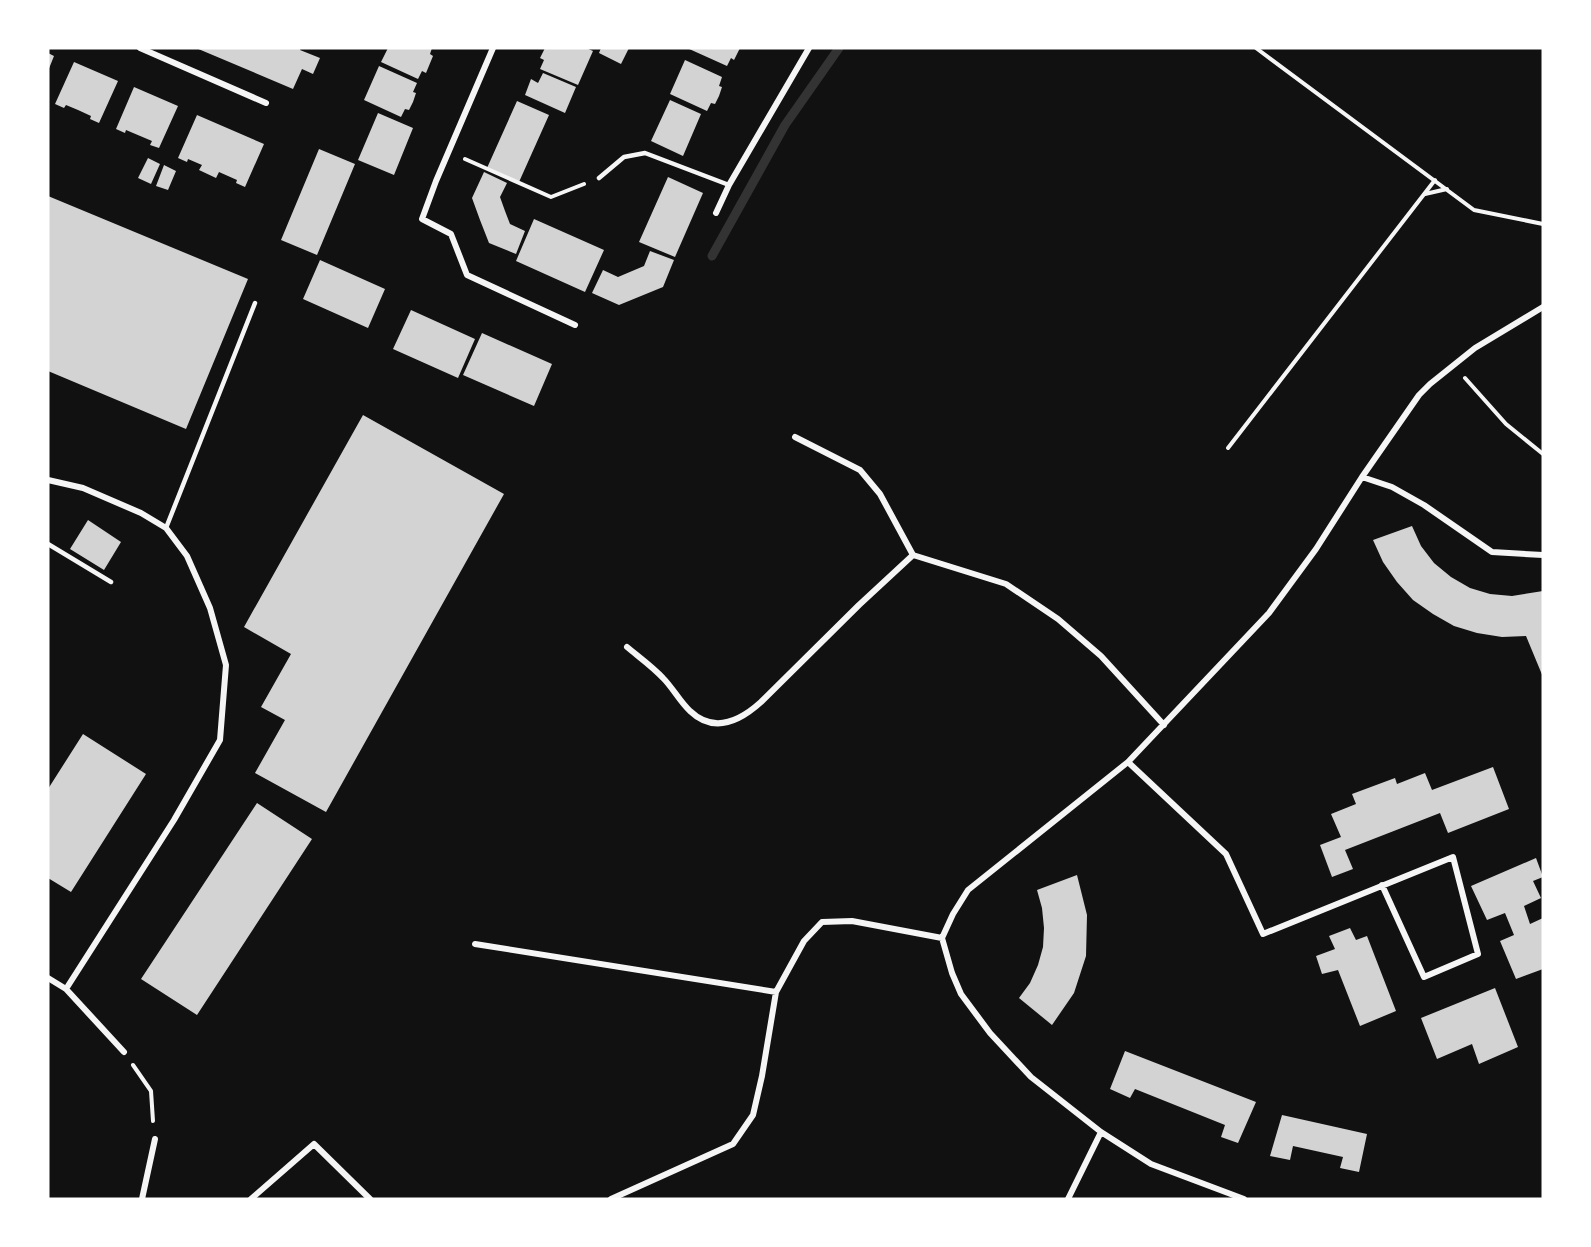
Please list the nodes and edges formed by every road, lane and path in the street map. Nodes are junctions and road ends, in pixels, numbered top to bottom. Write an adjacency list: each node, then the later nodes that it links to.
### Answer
1 (140, 48): 5 (street)
2 (493, 48): 6 (street)
3 (809, 48): 9 (street)
4 (1256, 48): 8 (path)
5 (266, 103)
6 (449, 153): 7 (path); 16 (street)
7 (599, 178): 9 (lane)
8 (1435, 180): 10 (path); 11 (path)
9 (729, 185): 12 (street)
10 (1448, 188): 11 (path); 13 (path)
11 (1424, 194): 19 (path)
12 (716, 213)
13 (1543, 224)
14 (255, 303): 23 (lane)
15 (1543, 307): 17 (street)
16 (575, 325)
17 (1454, 363): 20 (path); 21 (street)
18 (795, 437): 25 (street)
19 (1228, 448)
20 (1543, 454)
21 (1362, 477): 26 (street); 29 (street)
22 (48, 480): 23 (street)
23 (166, 528): 35 (street)
24 (48, 544): 27 (lane)
25 (913, 555): 28 (street); 29 (street)
26 (1543, 555)
27 (111, 582)
28 (627, 647)
29 (1164, 725): 30 (street)
30 (1128, 762): 31 (street); 32 (street)
31 (1382, 885): 31 (street)
32 (942, 938): 36 (street); 38 (street)
33 (475, 944): 36 (street)
34 (48, 978): 35 (street)
35 (66, 990): 37 (street)
36 (776, 992): 43 (street)
37 (124, 1052): 39 (path)
38 (1101, 1132): 44 (street); 45 (street)
39 (155, 1139): 40 (street)
40 (142, 1199)
41 (251, 1199): 42 (street)
42 (370, 1199)
43 (611, 1199)
44 (1068, 1199)
45 (1244, 1199)

